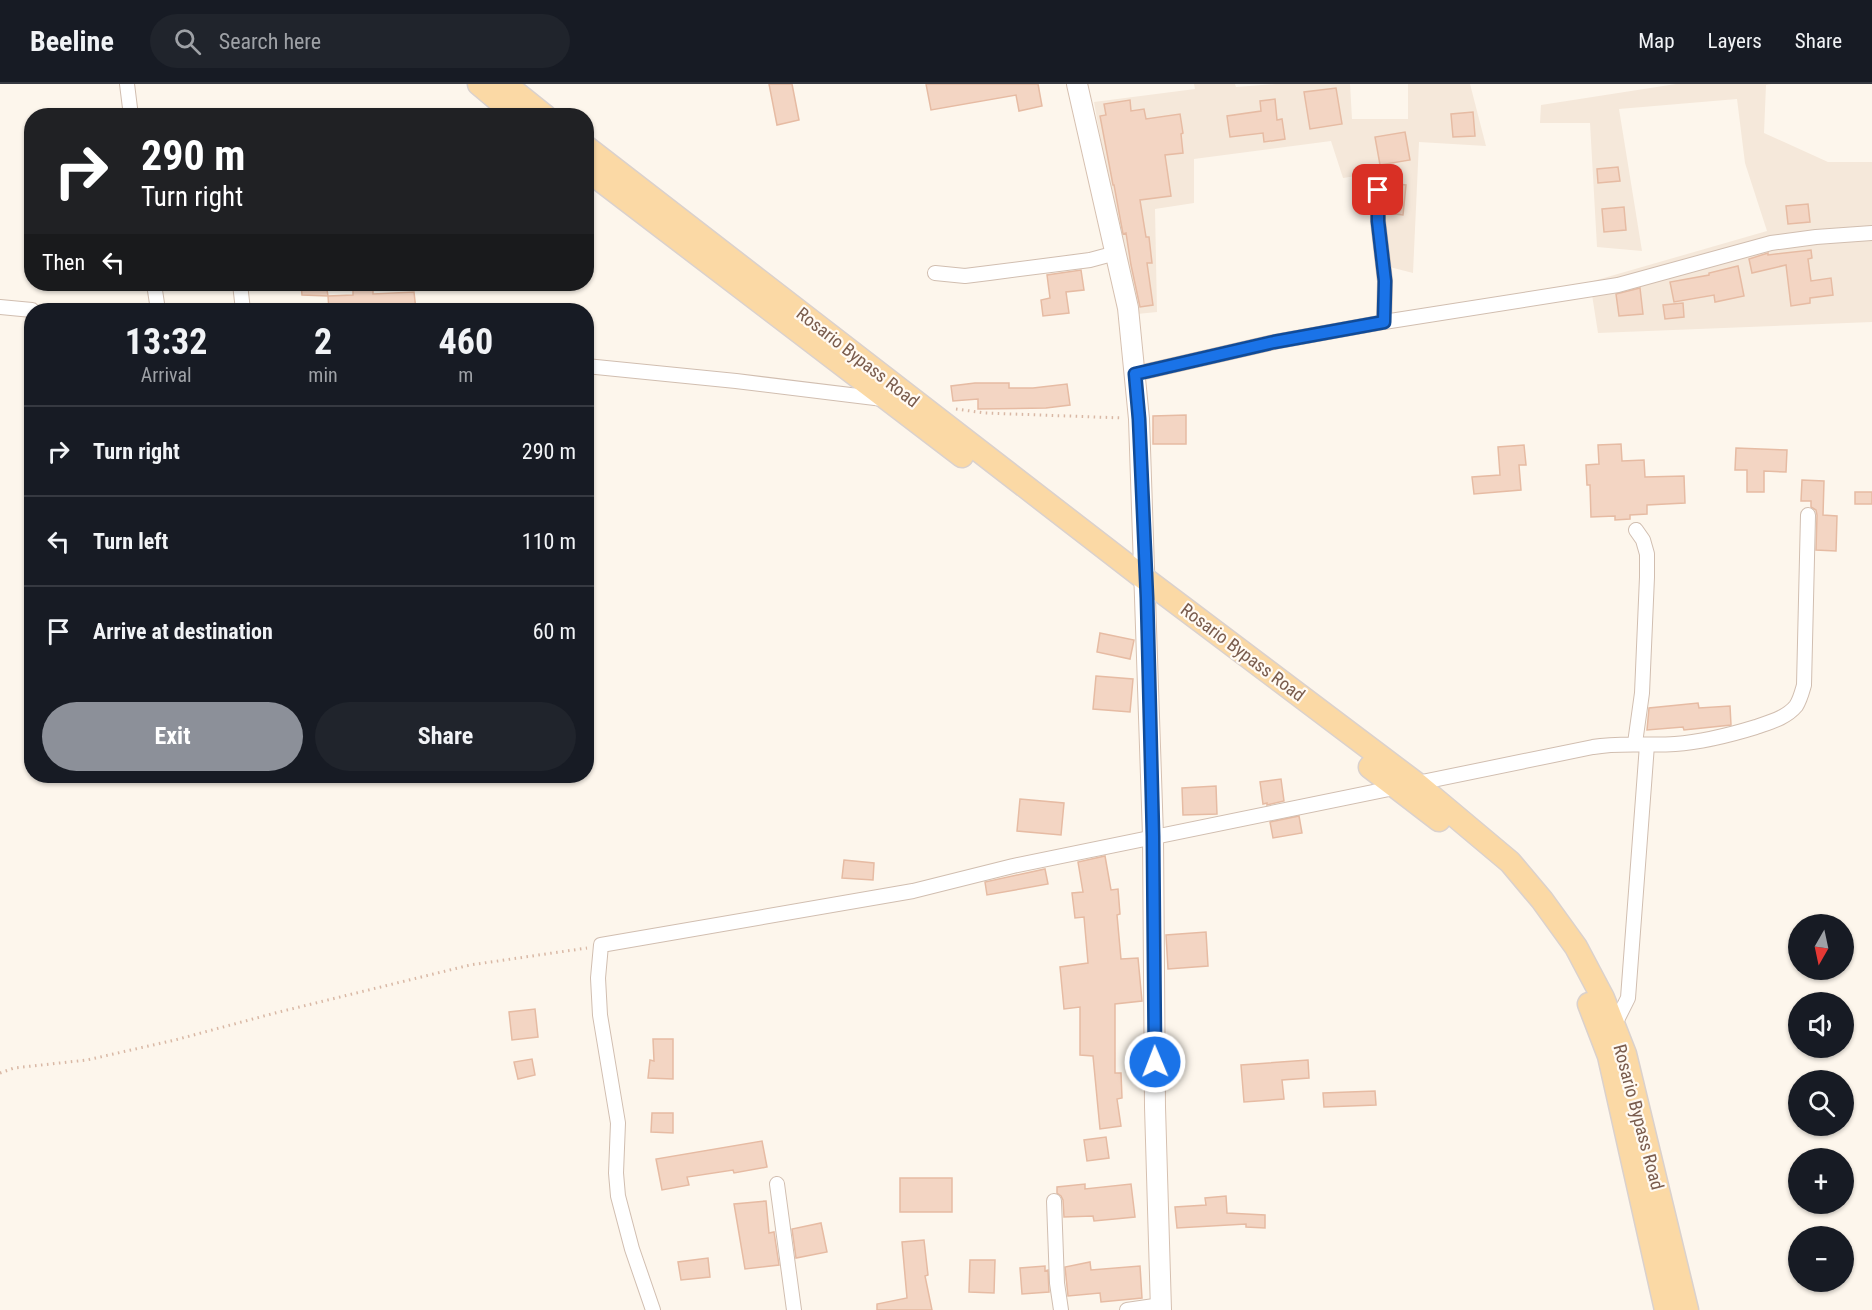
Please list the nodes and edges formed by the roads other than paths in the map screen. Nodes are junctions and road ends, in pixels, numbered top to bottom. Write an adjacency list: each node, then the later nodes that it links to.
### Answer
1 (127, 84): 5 (street)
2 (479, 84): 6 (main road)
3 (505, 84): 7 (main road)
4 (1077, 84): 12 (street)
5 (130, 108)
6 (508, 108)
7 (535, 108)
8 (594, 153): 22 (main road, Rosario Bypass Road)
9 (1378, 174): 16 (street)
10 (594, 175): 19 (main road, Rosario Bypass Road)
11 (1872, 233): 16 (street)
12 (1116, 253): 13 (street); 18 (street)
13 (935, 273)
14 (0, 308): 15 (street)
15 (24, 310)
16 (1384, 322): 18 (street)
17 (594, 367): 19 (street)
18 (1135, 374): 22 (street)
19 (887, 399): 22 (main road, Rosario Bypass Road)
20 (1808, 515): 23 (street)
21 (1636, 530): 23 (street)
22 (1146, 588): 24 (main road, Rosario Bypass Road); 25 (street)
23 (1641, 744): 24 (street); 26 (street)
24 (1407, 786): 25 (street); 26 (main road, Rosario Bypass Road); 34 (main road, Rosario Bypass Road)
25 (1153, 836): 29 (street); 30 (street)
26 (1614, 1026): 35 (main road, Rosario Bypass Road)
27 (777, 1184): 31 (street)
28 (1054, 1201): 32 (street)
29 (1161, 1308): 33 (street)
30 (653, 1310)
31 (794, 1310)
32 (1061, 1310)
33 (1127, 1310)
34 (1666, 1310)
35 (1688, 1310)

